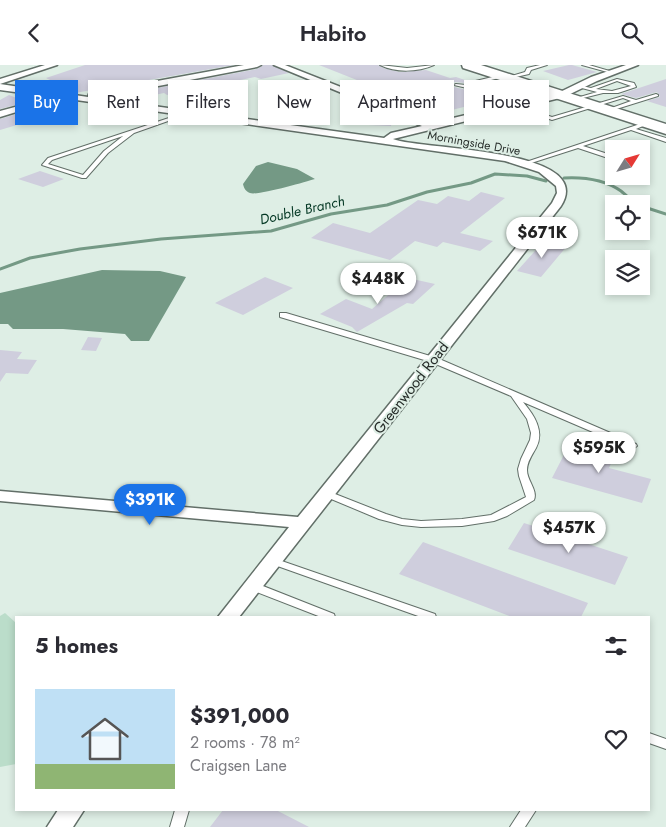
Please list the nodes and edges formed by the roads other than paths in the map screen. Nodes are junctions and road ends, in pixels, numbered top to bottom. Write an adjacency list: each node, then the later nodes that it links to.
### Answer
1 (53, 65): 12 (street)
2 (257, 65): 22 (street)
3 (278, 65): 34 (street)
4 (382, 65): 5 (lane)
5 (432, 65)
6 (468, 65): 11 (main road)
7 (545, 65): 11 (lane)
8 (584, 65): 10 (lane)
9 (634, 65): 10 (street)
10 (611, 72): 14 (street)
11 (504, 77): 13 (lane); 19 (main road)
12 (0, 82)
13 (456, 85)
14 (580, 85): 17 (lane); 19 (street)
15 (0, 87): 16 (street, Morningside Drive)
16 (15, 89)
17 (591, 89): 18 (lane); 18 (lane)
18 (601, 92): 23 (lane)
19 (561, 95): 21 (street); 23 (main road)
20 (656, 95): 24 (lane)
21 (549, 98)
22 (80, 99): 27 (street, Morningside Drive)
23 (575, 99): 25 (main road)
24 (636, 101): 25 (lane); 25 (lane)
25 (601, 108): 30 (lane); 33 (main road)
26 (15, 110): 28 (street)
27 (168, 111)
28 (0, 114)
29 (464, 118): 34 (street)
30 (549, 118)
31 (168, 120): 37 (lane)
32 (248, 123): 39 (street, Morningside Drive)
33 (648, 123): 35 (lane); 36 (main road)
34 (431, 126): 39 (street)
35 (631, 129): 38 (lane); 40 (lane)
36 (666, 129)
37 (131, 133): 37 (lane)
38 (666, 140)
39 (387, 142): 42 (street, Morningside Drive)
40 (578, 146): 41 (lane); 42 (lane)
41 (605, 155)
42 (526, 164): 44 (street, Greenwood Road)
43 (283, 315): 44 (lane)
44 (434, 359): 45 (lane); 47 (street, Greenwood Road)
45 (513, 394): 46 (lane); 47 (lane)
46 (633, 446)
47 (327, 494): 49 (street, Greenwood Road)
48 (0, 496): 49 (street)
49 (304, 523): 50 (street, Greenwood Road)
50 (273, 561): 51 (street, Greenwood Road); 54 (lane)
51 (254, 585): 52 (street, Greenwood Road); 53 (lane)
52 (229, 616)
53 (328, 616)
54 (427, 616)
55 (650, 738): 56 (lane)
56 (666, 745)
57 (71, 811): 60 (street)
58 (182, 811): 61 (lane)
59 (527, 811): 62 (lane)
60 (59, 827)
61 (177, 827)
62 (516, 827)

